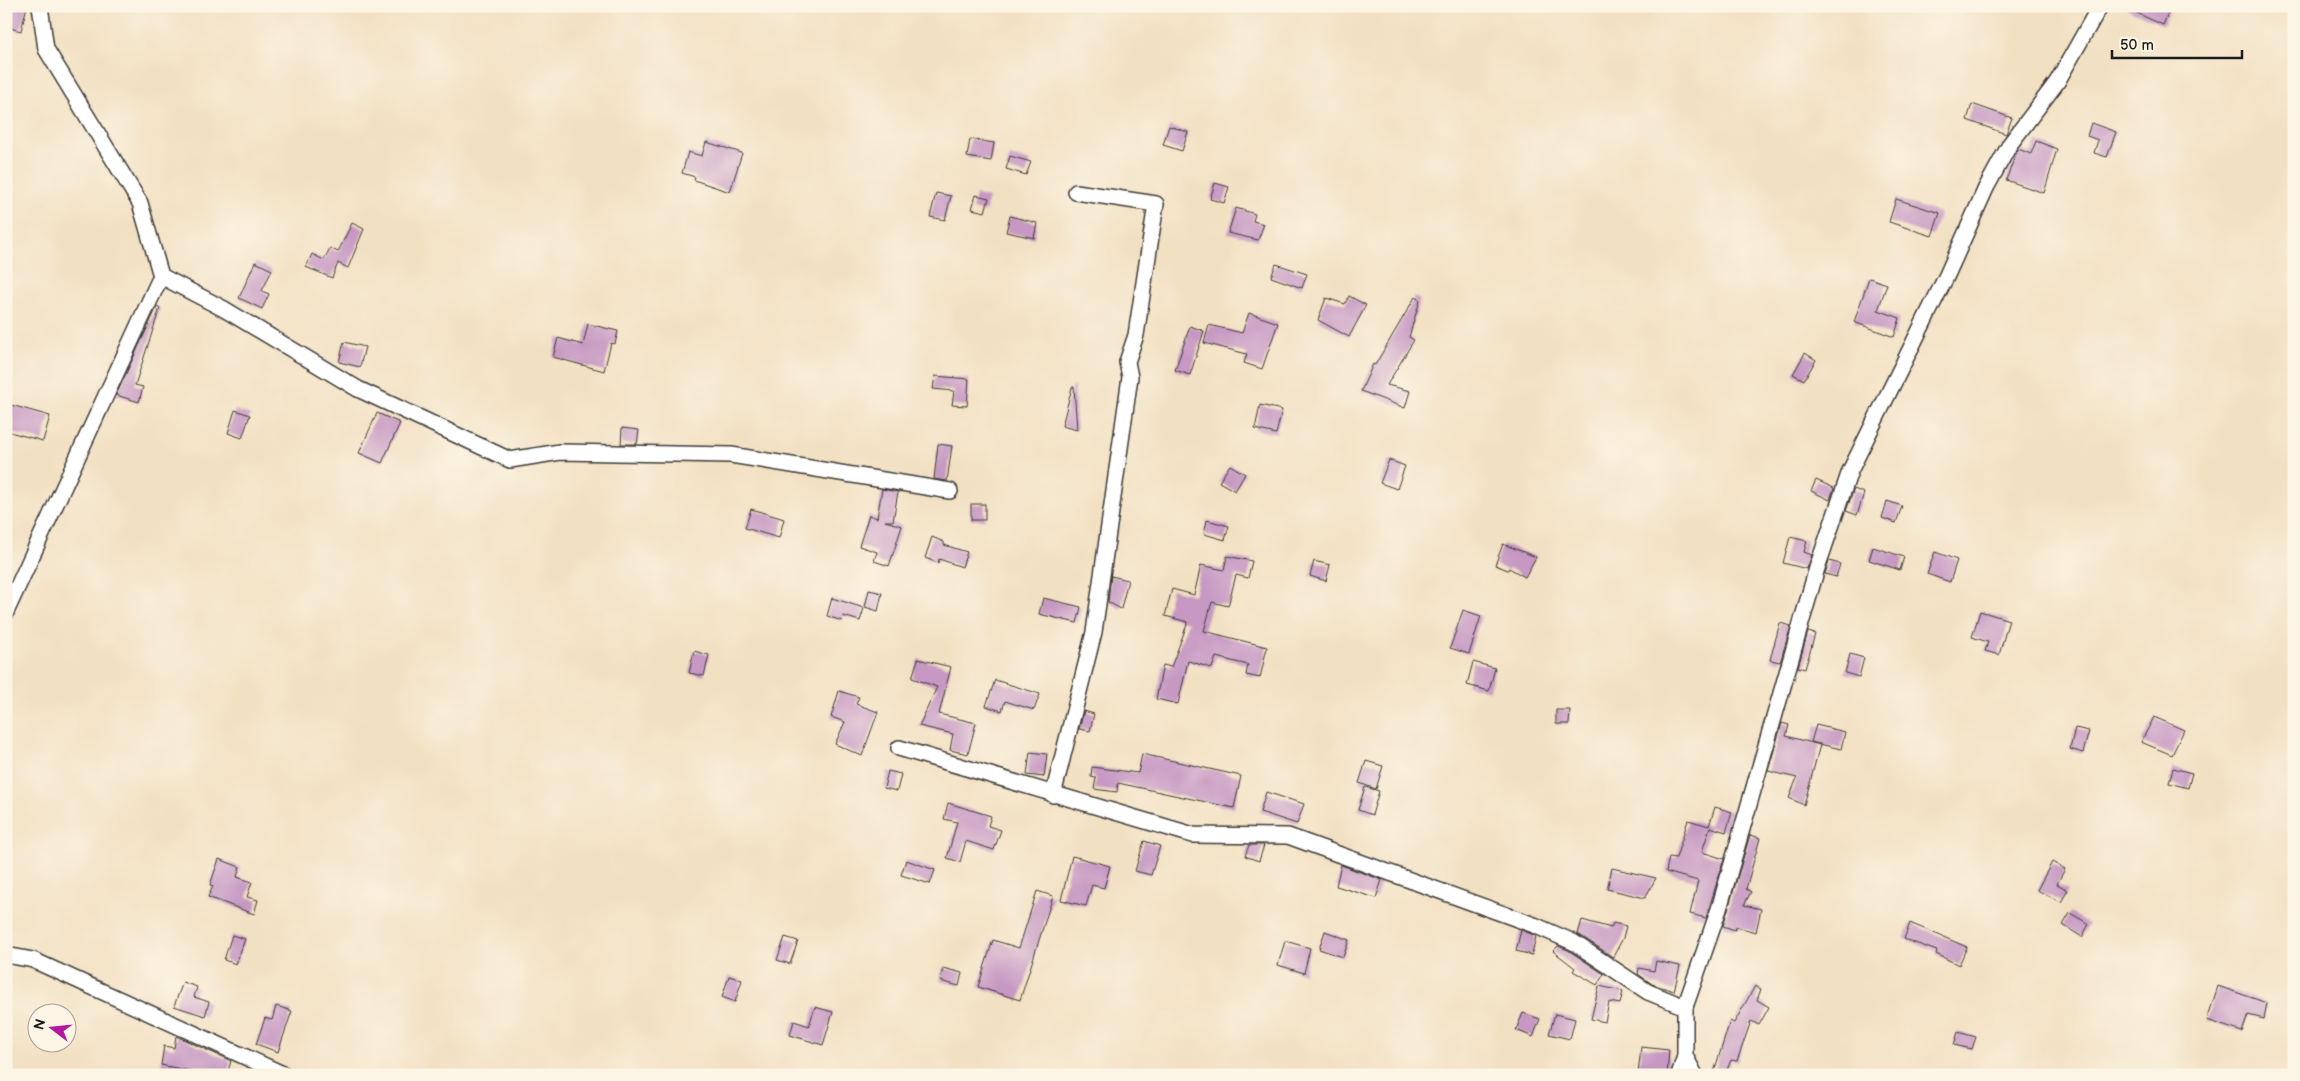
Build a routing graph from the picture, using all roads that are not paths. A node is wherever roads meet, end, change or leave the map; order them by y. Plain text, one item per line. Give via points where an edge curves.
1 (40, 6) edge
2 (2100, 6) edge
3 (1076, 192) dead end
4 (161, 276) junction
5 (950, 490) dead end
6 (6, 612) edge
7 (899, 748) dead end
8 (1053, 795) junction
9 (6, 955) edge
10 (1685, 1007) junction
11 (1685, 1056) junction
12 (286, 1075) edge
13 (1679, 1075) edge
14 (1696, 1075) edge

1 - 4 street via 46,49 140,204
2 - 10 street via 2057,82 2010,144 1986,188 1947,275 1850,471 1817,568 1719,909
3 - 8 street via 1156,204 1136,335 1127,362 1130,377 1094,632
4 - 5 street via 224,309 358,389 510,460 560,452 731,455
4 - 6 street
7 - 8 street
8 - 10 street via 1193,835 1288,836 1573,942 1648,992
9 - 12 street via 33,960
10 - 11 street
11 - 13 street
11 - 14 street

